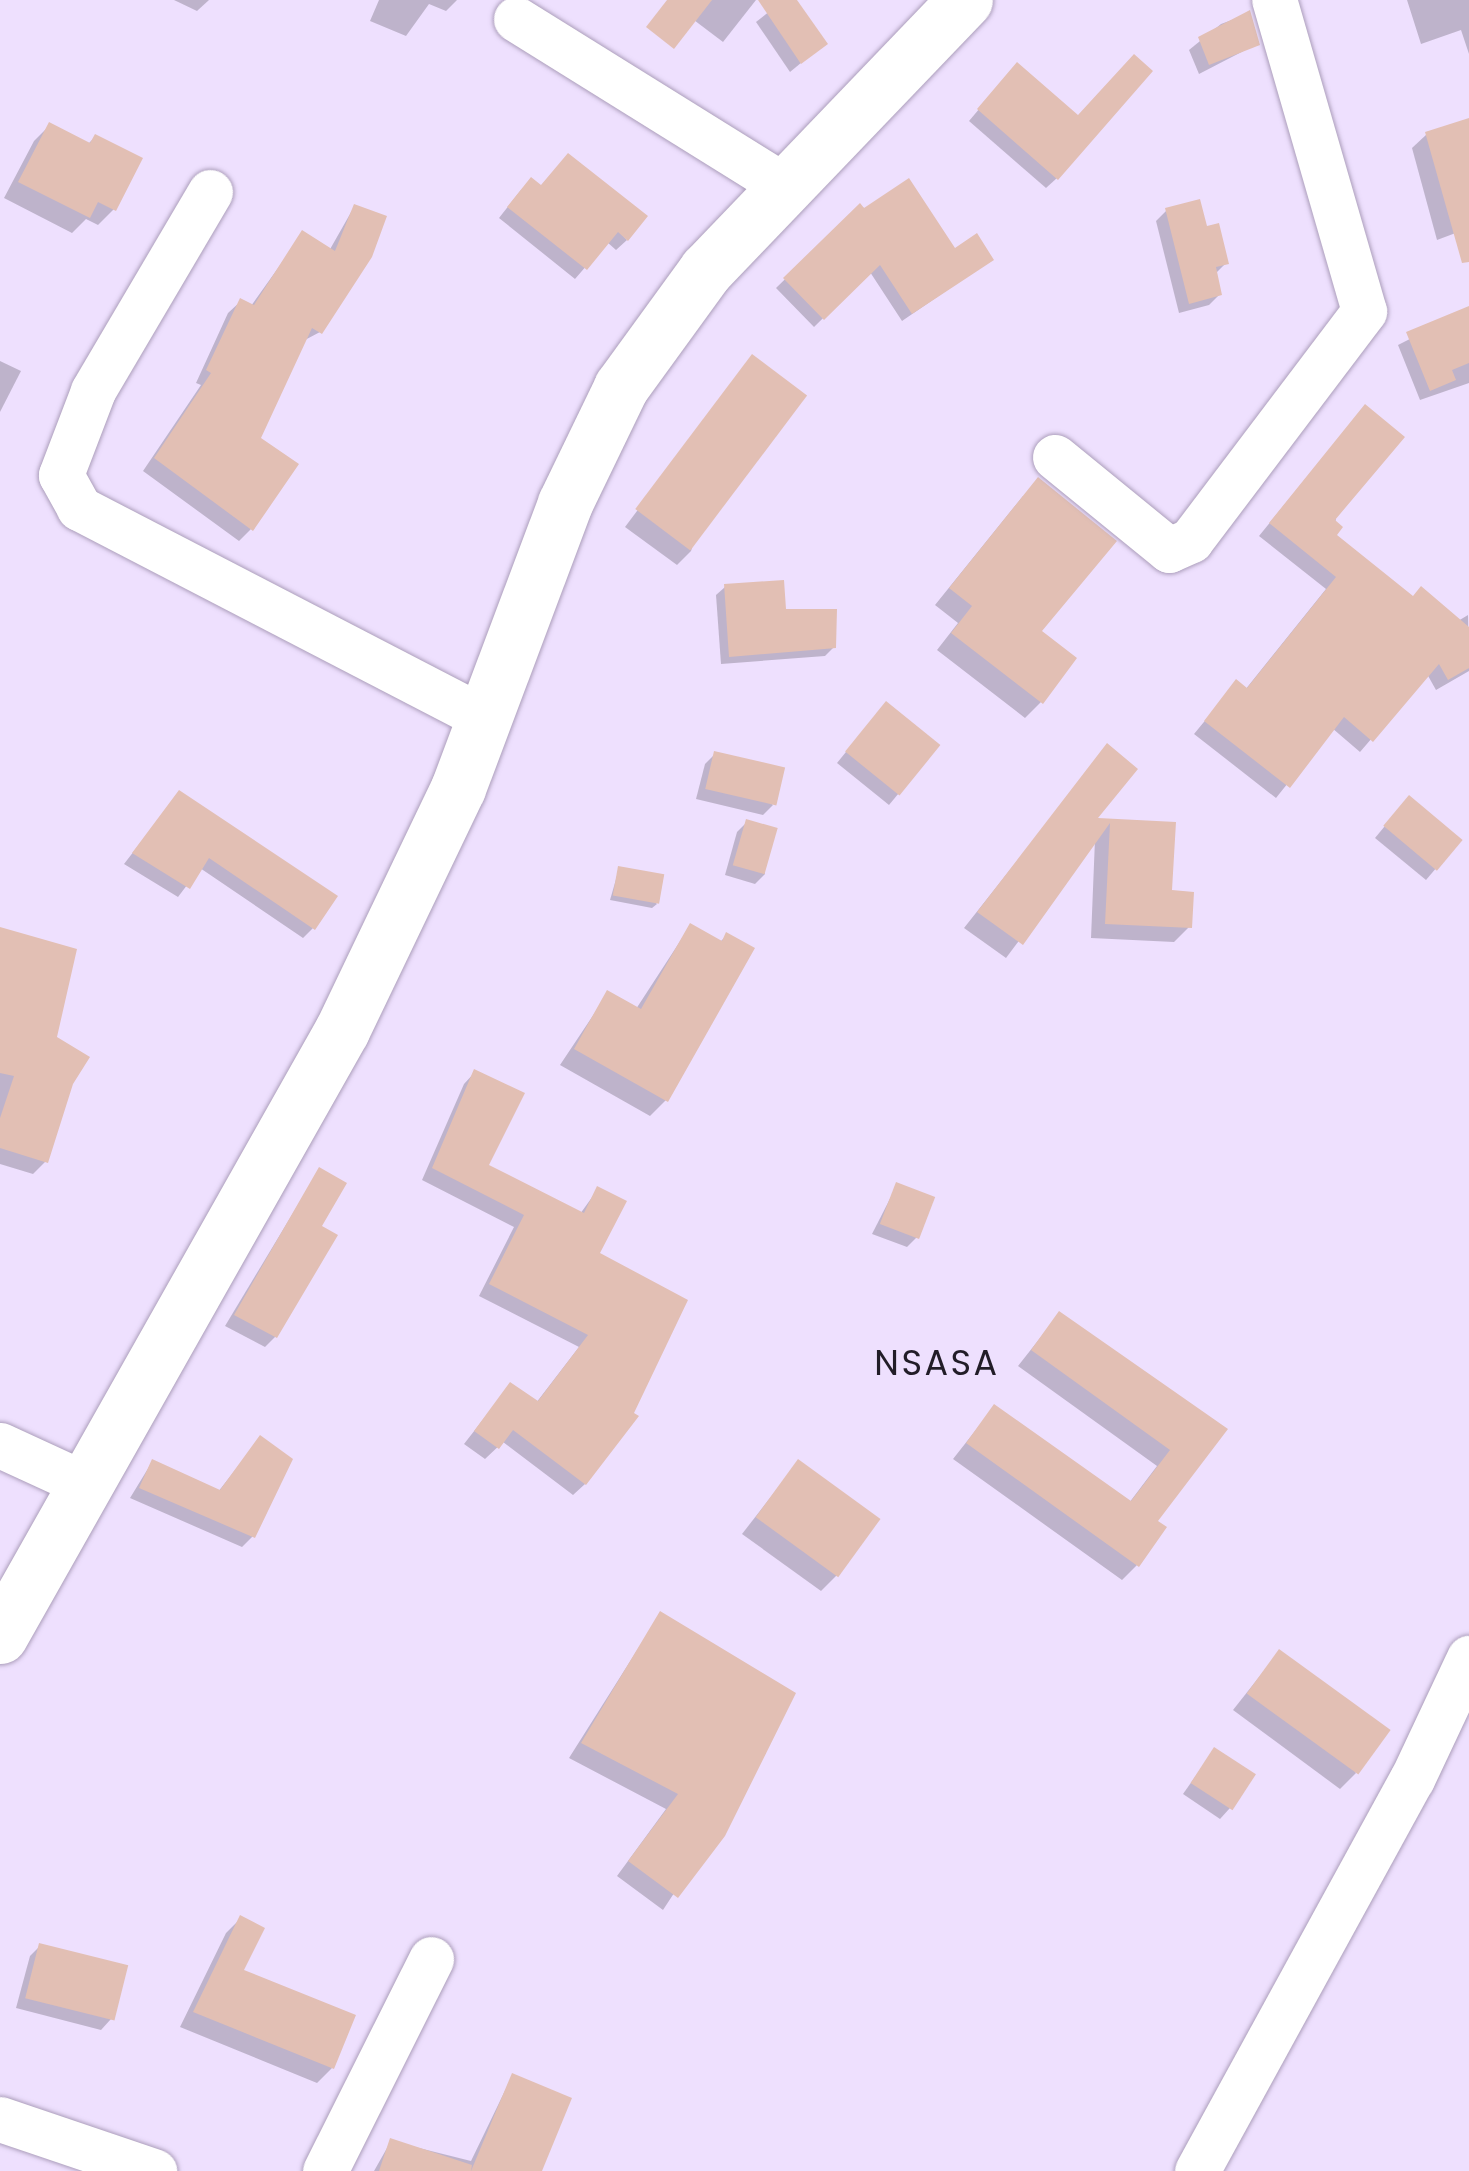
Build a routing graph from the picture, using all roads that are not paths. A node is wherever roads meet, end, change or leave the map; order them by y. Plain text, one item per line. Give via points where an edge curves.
1 (965, 0) edge
2 (1274, 0) edge
3 (516, 19) dead end
4 (786, 187) junction
5 (210, 192) dead end
6 (1055, 457) dead end
7 (486, 719) junction
8 (0, 1444) edge
9 (89, 1486) junction
10 (0, 1636) edge
11 (1469, 1658) edge
12 (431, 1959) dead end
13 (0, 2119) edge
14 (154, 2171) edge
15 (326, 2171) edge
16 (1197, 2171) edge

1 - 4 street
2 - 6 street via 1364,311 1191,540 1168,550
3 - 4 street
4 - 7 street via 706,270 621,388 565,504
5 - 7 street via 93,391 61,475 79,508
7 - 9 street via 342,1030
8 - 9 street
9 - 10 street
11 - 16 street via 1412,1779
12 - 15 street
13 - 14 street

